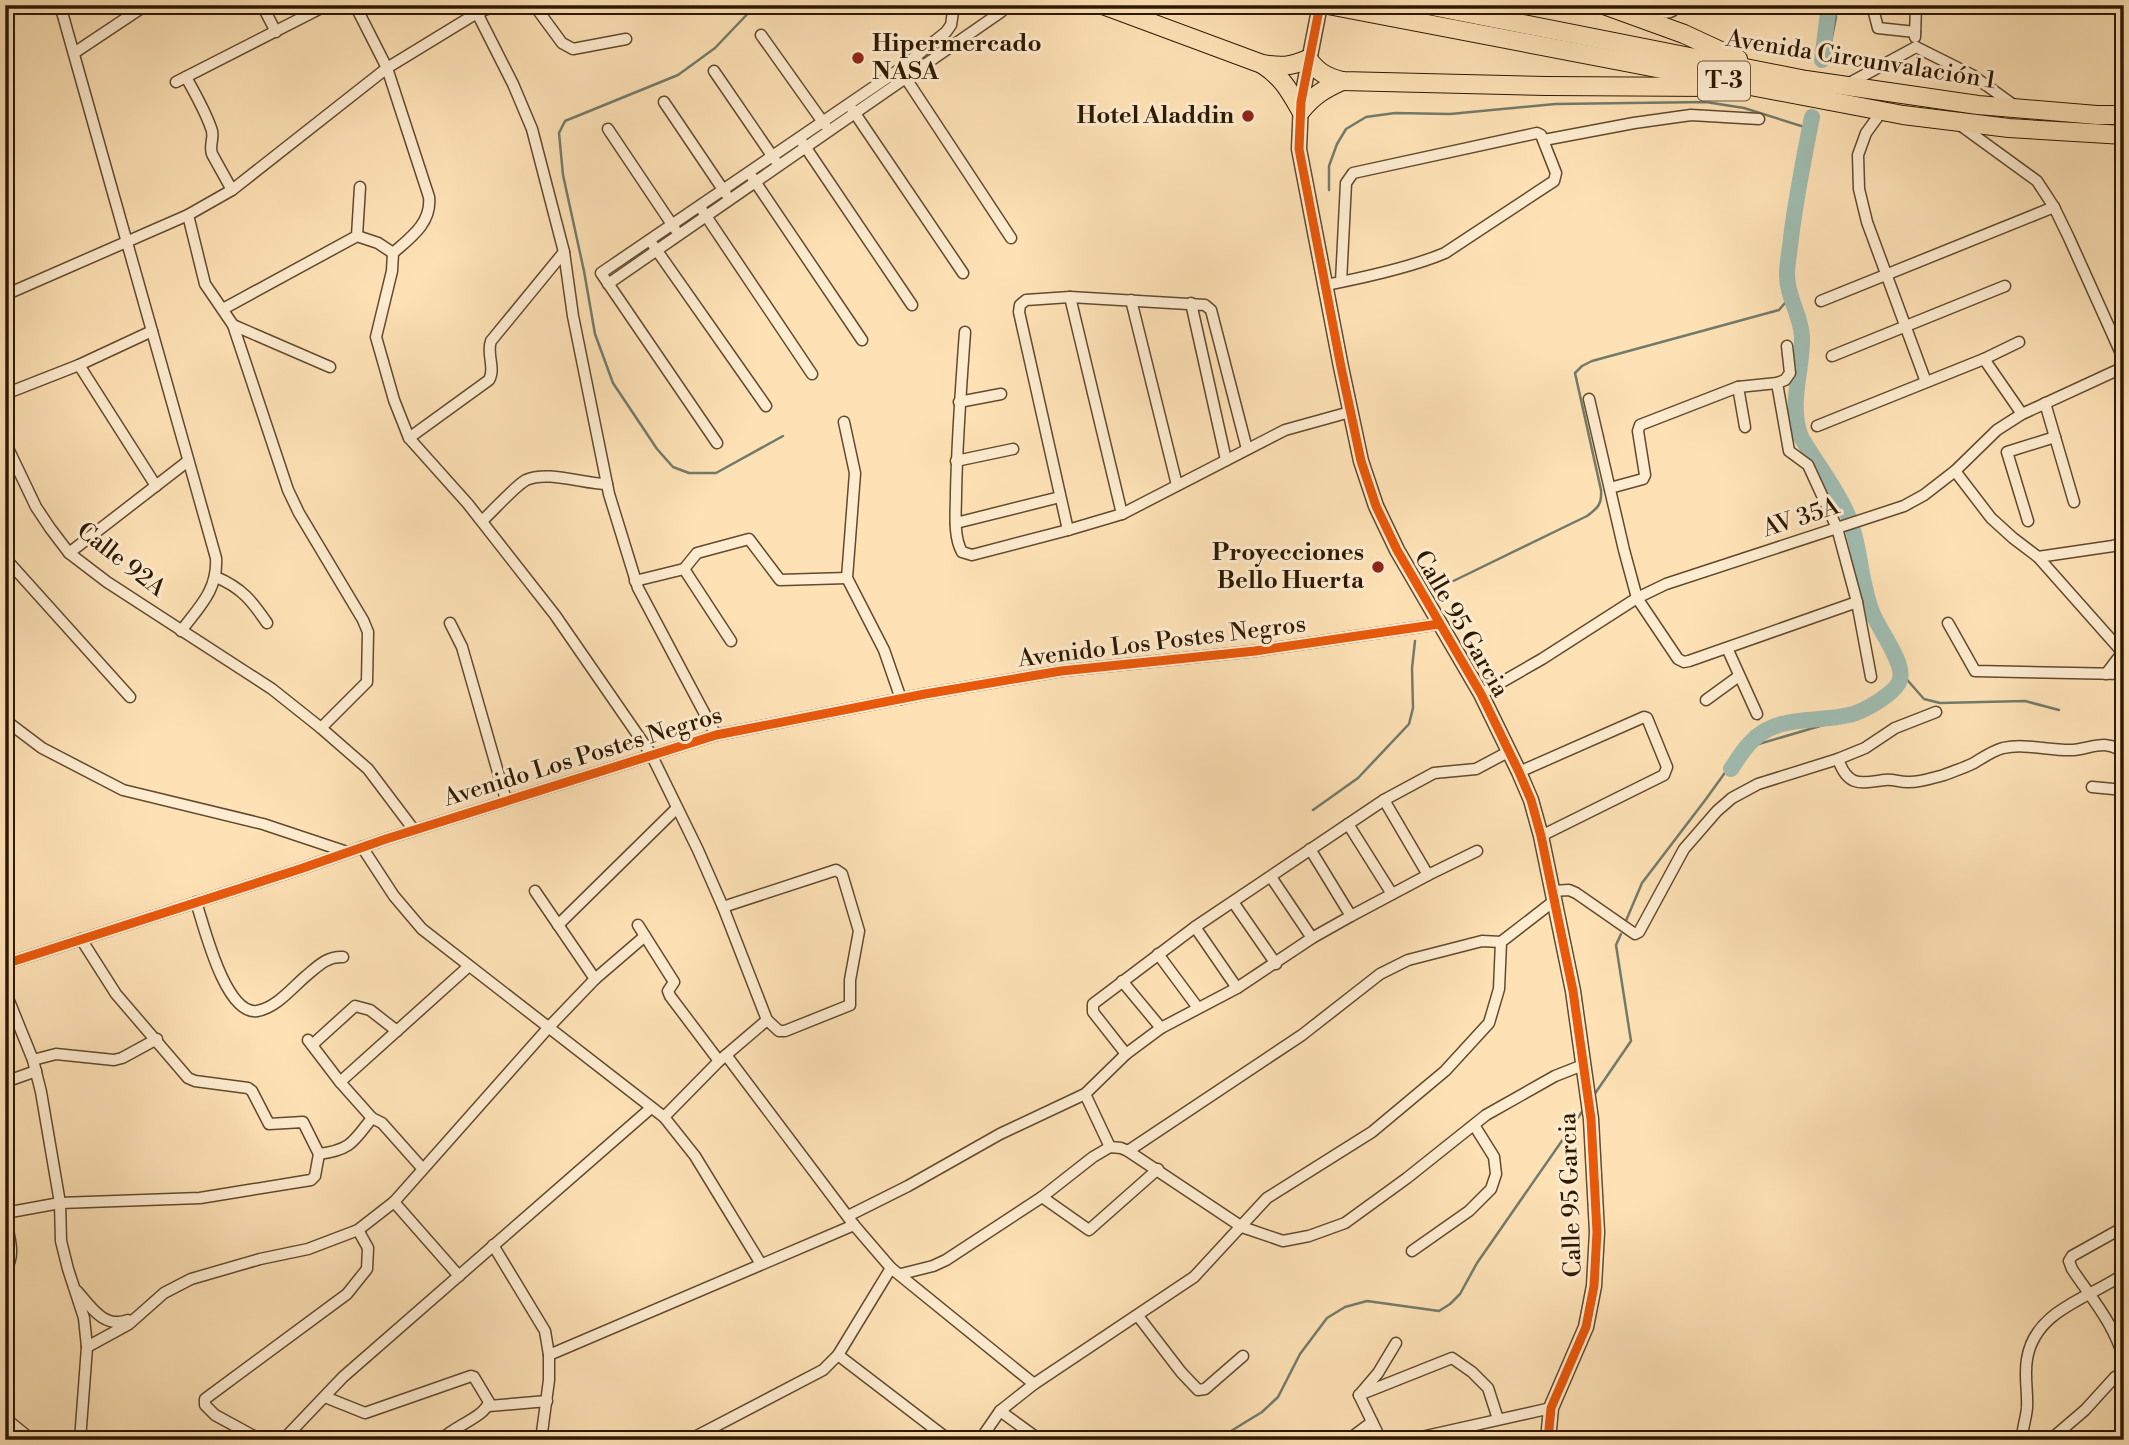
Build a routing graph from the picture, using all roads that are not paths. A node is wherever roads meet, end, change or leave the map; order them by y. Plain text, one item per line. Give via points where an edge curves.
1 (60, 5) edge
2 (146, 5) edge
3 (262, 5) edge
4 (327, 5) edge
5 (355, 5) edge
6 (497, 5) edge
7 (534, 5) edge
8 (954, 5) edge
9 (1007, 5) edge
10 (1103, 5) edge
11 (1320, 5) edge
12 (1328, 5) edge
13 (1427, 5) edge
14 (1604, 5) edge
15 (1647, 5) edge
16 (1679, 5) edge
17 (1871, 5) edge
18 (1917, 5) edge
19 (475, 9) edge
20 (276, 32) junction
21 (1915, 32) junction
22 (761, 36) dead end
23 (626, 39) dead end
24 (1916, 47) junction
25 (74, 54) junction
26 (1308, 59) junction
27 (1262, 64) junction
28 (387, 68) junction
29 (714, 71) dead end
30 (903, 73) junction
31 (1762, 79) junction
32 (1342, 81) junction
33 (1843, 86) junction
34 (664, 102) dead end
35 (851, 108) junction
36 (2021, 109) junction
37 (1301, 111) junction
38 (1882, 111) junction
39 (2124, 115) edge
40 (1759, 119) dead end
41 (1953, 120) junction
42 (825, 126) junction
43 (608, 129) dead end
44 (2124, 135) edge
45 (1544, 140) junction
46 (802, 142) junction
47 (776, 160) junction
48 (752, 177) junction
49 (360, 187) dead end
50 (232, 190) junction
51 (727, 194) junction
52 (2054, 207) junction
53 (703, 211) junction
54 (188, 215) junction
55 (675, 230) junction
56 (357, 236) junction
57 (1011, 238) dead end
58 (127, 241) junction
59 (653, 245) junction
60 (564, 252) junction
61 (393, 253) junction
62 (624, 258) junction
63 (631, 268) junction
64 (963, 273) dead end
65 (1887, 275) junction
66 (1333, 283) junction
67 (608, 284) junction
68 (2005, 286) dead end
69 (5, 295) edge
70 (1070, 297) junction
71 (1131, 300) junction
72 (1821, 301) dead end
73 (1191, 303) junction
74 (912, 305) dead end
75 (223, 309) junction
76 (233, 324) junction
77 (1906, 327) junction
78 (152, 331) junction
79 (965, 332) dead end
80 (862, 340) dead end
81 (2018, 342) dead end
82 (1787, 346) dead end
83 (1832, 356) dead end
84 (1984, 359) junction
85 (2124, 360) edge
86 (79, 365) junction
87 (2124, 367) edge
88 (330, 368) dead end
89 (811, 374) dead end
90 (1926, 382) junction
91 (1777, 383) junction
92 (1738, 387) junction
93 (5, 394) edge
94 (1001, 394) dead end
95 (1589, 398) dead end
96 (959, 402) junction
97 (2045, 403) junction
98 (766, 406) dead end
99 (1350, 412) junction
100 (2022, 414) junction
101 (844, 422) dead end
102 (1817, 426) dead end
103 (1745, 427) dead end
104 (2055, 437) junction
105 (410, 438) junction
106 (5, 442) edge
107 (717, 443) dead end
108 (1013, 449) dead end
109 (1247, 449) junction
110 (1226, 460) junction
111 (188, 461) junction
112 (956, 461) junction
113 (1955, 471) junction
114 (607, 484) junction
115 (1177, 485) junction
116 (156, 486) junction
117 (1610, 488) junction
118 (1060, 498) junction
119 (2074, 502) dead end
120 (1122, 513) junction
121 (482, 521) junction
122 (2028, 521) dead end
123 (956, 523) junction
124 (1841, 527) junction
125 (1068, 530) junction
126 (2124, 542) edge
127 (69, 553) junction
128 (2038, 557) junction
129 (5, 558) edge
130 (684, 569) junction
131 (216, 577) junction
132 (847, 578) junction
133 (635, 581) junction
134 (1637, 598) junction
135 (1857, 602) junction
136 (267, 623) dead end
137 (450, 623) dead end
138 (1948, 623) dead end
139 (1439, 624) junction
140 (181, 631) junction
141 (731, 641) dead end
142 (1727, 648) junction
143 (2123, 653) edge
144 (2106, 674) junction
145 (2124, 674) edge
146 (1740, 676) junction
147 (1871, 677) dead end
148 (1481, 694) junction
149 (130, 697) dead end
150 (901, 699) junction
151 (1706, 700) dead end
152 (1937, 712) dead end
153 (1757, 714) dead end
154 (5, 720) edge
155 (321, 728) junction
156 (716, 735) junction
157 (1508, 752) junction
158 (651, 754) junction
159 (2124, 754) edge
160 (1838, 760) junction
161 (1519, 772) junction
162 (2092, 787) dead end
163 (2124, 790) edge
164 (506, 800) junction
165 (1384, 800) junction
166 (677, 808) junction
167 (1348, 824) junction
168 (414, 830) junction
169 (1541, 836) junction
170 (362, 847) junction
171 (1310, 849) junction
172 (1478, 851) dead end
173 (347, 852) junction
174 (1428, 875) junction
175 (1271, 877) junction
176 (536, 891) dead end
177 (1392, 894) junction
178 (1553, 896) junction
179 (196, 902) junction
180 (1233, 902) junction
181 (723, 907) junction
182 (1352, 916) junction
183 (558, 925) junction
184 (638, 925) dead end
185 (1195, 928) junction
186 (645, 936) junction
187 (1312, 938) junction
188 (81, 939) junction
189 (1501, 942) junction
190 (1158, 954) junction
191 (343, 957) dead end
192 (5, 964) edge
193 (1276, 964) junction
194 (470, 966) junction
195 (595, 979) junction
196 (1122, 981) junction
197 (1237, 988) junction
198 (5, 991) edge
199 (1198, 1008) junction
200 (766, 1020) junction
201 (549, 1027) junction
202 (1161, 1028) junction
203 (397, 1031) junction
204 (157, 1040) junction
205 (1126, 1054) junction
206 (722, 1058) junction
207 (34, 1065) junction
208 (1583, 1065) junction
209 (5, 1082) edge
210 (340, 1082) junction
211 (1085, 1094) junction
212 (651, 1108) junction
213 (664, 1117) junction
214 (372, 1118) junction
215 (1474, 1125) junction
216 (1110, 1147) junction
217 (1128, 1151) junction
218 (319, 1154) junction
219 (422, 1168) junction
220 (1158, 1169) junction
221 (1042, 1197) junction
222 (394, 1202) junction
223 (60, 1203) junction
224 (5, 1215) edge
225 (851, 1220) junction
226 (1242, 1227) junction
227 (2124, 1227) edge
228 (358, 1230) junction
229 (494, 1245) junction
230 (1412, 1251) dead end
231 (761, 1264) junction
232 (5, 1269) edge
233 (896, 1271) junction
234 (2124, 1274) edge
235 (459, 1276) junction
236 (74, 1287) junction
237 (2090, 1293) junction
238 (1138, 1316) junction
239 (137, 1317) junction
240 (1396, 1343) dead end
241 (87, 1348) junction
242 (549, 1355) junction
243 (838, 1355) junction
244 (1243, 1356) dead end
245 (2124, 1360) edge
246 (2124, 1373) edge
247 (1034, 1384) junction
248 (1359, 1395) junction
249 (325, 1397) junction
250 (547, 1401) junction
251 (489, 1406) junction
252 (1551, 1408) junction
253 (1000, 1411) junction
254 (5, 1418) edge
255 (1498, 1419) junction
256 (1372, 1422) junction
257 (33, 1440) edge
258 (80, 1440) edge
259 (261, 1440) edge
260 (283, 1440) edge
261 (441, 1440) edge
262 (541, 1440) edge
263 (689, 1440) edge
264 (949, 1440) edge
265 (980, 1440) edge
266 (1040, 1440) edge
267 (1348, 1440) edge
268 (1381, 1440) edge
269 (1408, 1440) edge
270 (1548, 1440) edge
271 (2022, 1440) edge
272 (2050, 1440) edge

1 - 25 street
2 - 25 street
3 - 20 street
4 - 20 street
5 - 28 street
6 - 19 street
7 - 23 street via 562,43 573,49
8 - 30 street via 946,32
9 - 30 street
10 - 27 main road
11 - 26 street, Calle 95 Garcia
12 - 31 main road, Avenida Circunvalación 1 / T-3
13 - 31 main road, Avenida Circunvalación 1 / T-3
14 - 31 main road via 1684,34
15 - 16 street via 1667,13
17 - 21 street via 1878,28
18 - 21 street
19 - 28 street
19 - 60 street via 532,130
20 - 50 street via 181,79 205,113 213,134 212,154
21 - 24 street
22 - 42 street
24 - 33 street
24 - 36 street via 1972,75
25 - 58 street
26 - 27 main road via 1292,66
26 - 32 main road via 1328,78
26 - 37 street, Calle 95 Garcia
27 - 37 main road via 1289,89
28 - 50 street
28 - 61 street via 430,204 419,229
29 - 47 street
30 - 35 street
30 - 57 street
31 - 32 main road via 1547,86
31 - 33 main road, Avenida Circunvalación 1 / T-3
31 - 38 main road, Avenida Circunvalación 1 / T-3
32 - 37 main road via 1321,90
33 - 36 main road, Avenida Circunvalación 1 / T-3
34 - 51 street
35 - 42 street
35 - 64 street
36 - 39 main road, Avenida Circunvalación 1 / T-3
37 - 66 street, Calle 95 Garcia via 1299,149
38 - 41 main road, Avenida Circunvalación 1 / T-3
38 - 65 street via 1866,133 1858,155 1859,189
40 - 45 street via 1690,115
41 - 44 main road, Avenida Circunvalación 1 / T-3
41 - 52 street via 2037,181
42 - 46 street
43 - 55 street
45 - 66 street via 1556,173 1554,181 1445,253
45 - 66 street via 1537,133 1353,173 1346,183
46 - 47 street
46 - 74 street
47 - 48 street
48 - 51 street
48 - 80 street
49 - 56 street
50 - 54 street
51 - 53 street
52 - 65 street
52 - 85 street
53 - 55 street
53 - 89 street
54 - 58 street
54 - 75 street via 205,284
55 - 59 street
56 - 61 street
56 - 75 street
58 - 69 street
58 - 78 street
59 - 62 street
59 - 63 street
59 - 98 street
60 - 105 street via 491,341 489,380
60 - 114 street
61 - 105 street via 376,337
62 - 63 street
62 - 67 street via 601,273
63 - 67 street
65 - 72 street
65 - 77 street
66 - 99 street, Calle 95 Garcia
67 - 107 street
68 - 77 street
70 - 71 street
70 - 118 street via 1026,300 1018,312
70 - 120 street
71 - 73 street
71 - 115 street
73 - 109 street via 1211,310
73 - 110 street
75 - 76 street
76 - 88 street
76 - 155 street via 288,490 369,632 367,682
77 - 83 street
77 - 90 street
78 - 86 street
78 - 111 street
79 - 96 street
81 - 84 street
82 - 91 street via 1790,373
84 - 90 street
84 - 100 street
86 - 93 street
86 - 116 street
87 - 97 street, AV 35A
90 - 102 street
91 - 92 street
91 - 124 street via 1789,451 1808,465
92 - 103 street
92 - 117 street via 1640,425 1645,475
94 - 96 street
95 - 117 street
96 - 112 street
97 - 100 street, AV 35A
97 - 104 street
99 - 109 street via 1298,425
99 - 139 street, Calle 95 Garcia via 1376,506
100 - 113 street, AV 35A via 1997,430
101 - 132 street via 855,473
104 - 119 street
104 - 122 street via 2007,452
105 - 121 street
106 - 127 street, Calle 92A via 36,507
108 - 112 street
109 - 110 street
110 - 115 street
111 - 116 street
111 - 131 street via 216,558
112 - 123 street
113 - 124 street, AV 35A via 1904,506
113 - 128 street via 1991,518
114 - 121 street via 553,477 525,481
114 - 133 street
115 - 120 street
116 - 127 street
117 - 134 street
118 - 123 street
118 - 125 street
120 - 125 street
121 - 158 street via 555,615
123 - 125 street via 958,545 972,555
124 - 134 street, AV 35A via 1666,584
124 - 135 street
126 - 128 street
127 - 140 street, Calle 92A
128 - 143 street
129 - 149 street
130 - 132 street via 697,553 749,539 780,580
130 - 133 street
130 - 141 street
131 - 136 street via 250,599
131 - 140 street
132 - 150 street via 884,650
133 - 156 street
134 - 142 street via 1678,659 1689,661
134 - 148 street, AV 35A
135 - 142 street
135 - 147 street
137 - 164 street via 462,647
138 - 144 street via 1975,671
139 - 148 street, Calle 95 Garcia
139 - 150 street, Avenido Los Postes Negros via 1255,651 1061,671
140 - 155 street, Calle 92A via 272,689
142 - 146 street
143 - 144 street
144 - 145 street
146 - 151 street
146 - 153 street
148 - 157 street, Calle 95 Garcia
150 - 156 street, Avenido Los Postes Negros
152 - 160 street via 1895,728
154 - 173 street via 42,748 123,790 263,824
155 - 168 street, Calle 92A via 368,769
156 - 158 street, Avenido Los Postes Negros
157 - 161 street, Calle 95 Garcia
157 - 165 street via 1476,769 1434,773
158 - 164 street, Avenido Los Postes Negros
158 - 166 street
159 - 160 street via 2108,744 2066,750 2011,747 1914,782 1857,782 1847,776
160 - 178 street via 1758,784 1723,805 1684,849 1639,932 1634,934 1569,890
161 - 169 street, Calle 95 Garcia
161 - 169 street via 1644,716 1667,767 1664,775
162 - 163 street
164 - 168 street, Avenido Los Postes Negros
165 - 167 street
165 - 174 street
166 - 181 street
166 - 183 street
167 - 171 street
167 - 177 street
168 - 170 street, Avenido Los Postes Negros
169 - 178 street, Calle 95 Garcia
170 - 173 street, Avenido Los Postes Negros
170 - 194 street via 422,929
171 - 175 street
171 - 182 street
172 - 174 street
173 - 179 street, Avenido Los Postes Negros
174 - 177 street
175 - 180 street
175 - 187 street
176 - 183 street
177 - 182 street
178 - 189 street
178 - 208 street, Calle 95 Garcia
179 - 188 street, Avenido Los Postes Negros
179 - 191 street via 224,984 244,1009 265,1007 322,962
180 - 185 street
180 - 193 street
181 - 200 street
181 - 200 street via 836,870 842,874 859,931 850,1005 785,1031
182 - 187 street
183 - 195 street
184 - 186 street
185 - 190 street
185 - 197 street
186 - 195 street
186 - 206 street via 674,982 670,996
187 - 193 street
188 - 192 street, Avenido Los Postes Negros
188 - 204 street via 116,994
189 - 217 street via 1482,941 1408,960 1380,974 1302,1035
189 - 226 street via 1499,989 1489,1023 1445,1071 1371,1132 1267,1198
190 - 196 street
190 - 199 street
193 - 197 street
194 - 201 street
194 - 203 street
195 - 201 street
196 - 202 street
196 - 205 street via 1091,1008
197 - 199 street
198 - 207 street
199 - 202 street
200 - 206 street
201 - 212 street
201 - 219 street
202 - 205 street
203 - 210 street
203 - 210 street via 370,1010 355,1006 310,1042
204 - 207 street via 114,1060 56,1054
204 - 218 street via 188,1078 250,1090 269,1124 303,1122
205 - 211 street
206 - 213 street
206 - 225 street
207 - 209 street
207 - 223 street
208 - 215 street via 1555,1076
208 - 252 street, Calle 95 Garcia via 1597,1232 1594,1286 1586,1327
210 - 214 street
211 - 216 street
211 - 225 street via 1000,1134
212 - 213 street
212 - 229 street
213 - 231 street via 695,1156
214 - 218 street via 340,1152
214 - 219 street via 382,1123
215 - 226 street via 1345,1223 1283,1241
215 - 230 street via 1494,1157 1496,1174 1491,1189 1469,1211
216 - 217 street
216 - 221 street
217 - 220 street
218 - 223 street via 311,1180 200,1198
219 - 222 street
220 - 221 street via 1089,1230
220 - 226 street
221 - 233 street via 946,1260
222 - 228 street
222 - 235 street
223 - 224 street
223 - 236 street via 61,1241
224 - 232 street via 12,1255
225 - 231 street
225 - 233 street
226 - 238 street via 1194,1277
227 - 237 street via 2069,1259
228 - 239 street via 308,1249 191,1279 164,1293
228 - 259 street via 368,1248 367,1269 347,1294 205,1399 215,1415
229 - 235 street
229 - 242 street via 545,1331
231 - 242 street
233 - 243 street
233 - 247 street
234 - 237 street
235 - 249 street
236 - 239 street via 103,1319 120,1323
236 - 241 street
237 - 245 street
237 - 271 street via 2050,1317 2029,1349
238 - 244 street via 1198,1390
238 - 247 street
239 - 241 street
240 - 248 street
241 - 258 street
242 - 250 street
243 - 263 street via 812,1377
243 - 264 street
246 - 272 street
247 - 253 street
248 - 255 street via 1452,1358 1488,1388
248 - 256 street
249 - 251 street via 365,1413 471,1376 477,1379
249 - 260 street
250 - 251 street
250 - 262 street
251 - 261 street
252 - 255 street
252 - 270 street, Calle 95 Garcia
253 - 265 street
253 - 266 street
254 - 257 street
255 - 269 street
256 - 267 street
256 - 268 street

